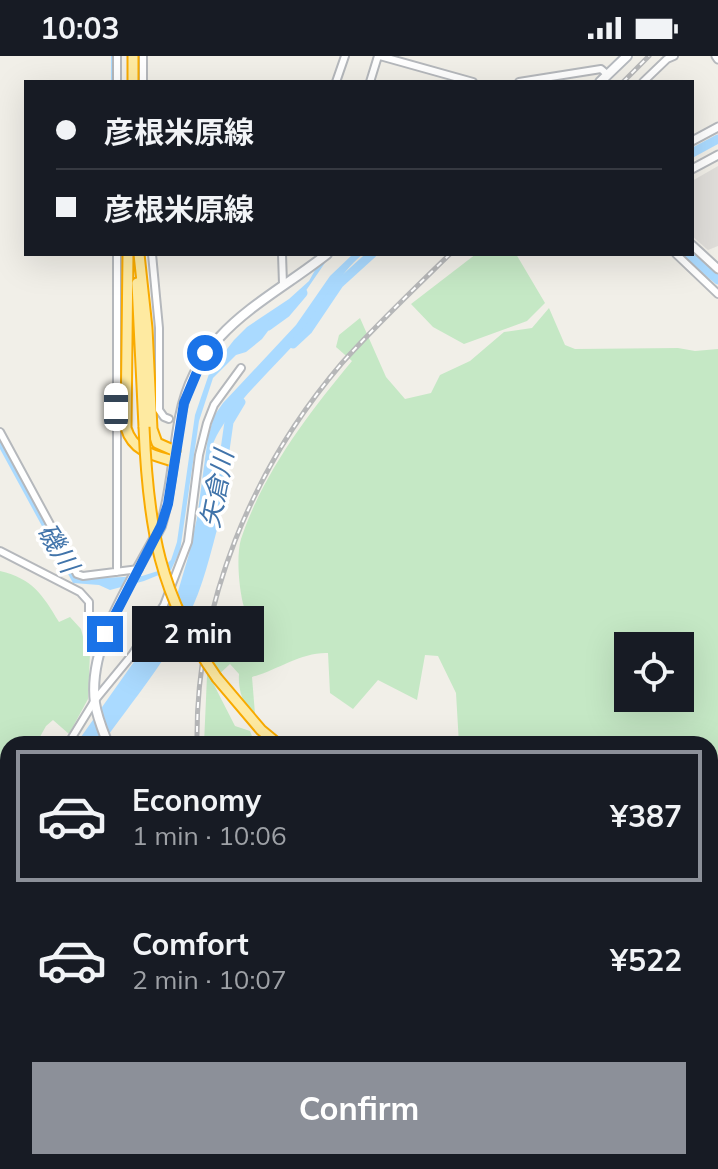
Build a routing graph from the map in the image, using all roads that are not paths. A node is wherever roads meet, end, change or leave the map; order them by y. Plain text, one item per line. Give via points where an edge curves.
1 (117, 56) edge
2 (133, 56) edge
3 (143, 56) edge
4 (345, 56) edge
5 (379, 56) edge
6 (627, 56) edge
7 (674, 56) edge
8 (608, 75) junction
9 (117, 80) edge
10 (133, 80) edge
11 (143, 80) edge
12 (337, 80) edge
13 (371, 80) edge
14 (466, 80) edge
15 (532, 80) edge
16 (602, 80) edge
17 (645, 80) edge
18 (718, 127) edge
19 (694, 140) edge
20 (718, 155) edge
21 (694, 168) edge
22 (694, 247) edge
23 (117, 256) edge
24 (128, 256) edge
25 (137, 256) edge
26 (137, 256) edge
27 (152, 256) edge
28 (282, 256) edge
29 (323, 256) edge
30 (678, 256) edge
31 (718, 269) edge
32 (283, 284) junction
33 (718, 294) edge
34 (241, 368) dead end
35 (169, 419) dead end
36 (0, 432) edge
37 (174, 456) junction
38 (0, 551) edge
39 (138, 571) junction
40 (117, 572) junction
41 (105, 634) junction
42 (95, 702) junction
43 (73, 736) edge
44 (106, 736) edge
45 (268, 736) edge

1 - 9 street
2 - 10 highway
3 - 11 street
4 - 12 street
5 - 13 street
5 - 14 street
6 - 8 main road
7 - 17 street
8 - 15 street via 601,69
8 - 16 main road
18 - 19 street
20 - 21 street
22 - 31 street
23 - 40 street
24 - 37 highway via 126,428 138,448 150,455
25 - 37 highway via 152,429 157,443
26 - 45 highway, bridge via 147,490 158,557 200,655
27 - 35 street via 159,410
28 - 32 street
29 - 32 main road
30 - 33 street
32 - 37 main road via 240,315 205,353 184,403
34 - 42 street via 207,423 188,542 164,605
36 - 40 street via 77,574
37 - 39 main road via 164,515
38 - 41 street via 80,592 89,602 89,617
39 - 40 street
39 - 41 main road
41 - 42 main road via 96,664
42 - 43 street
42 - 44 main road

